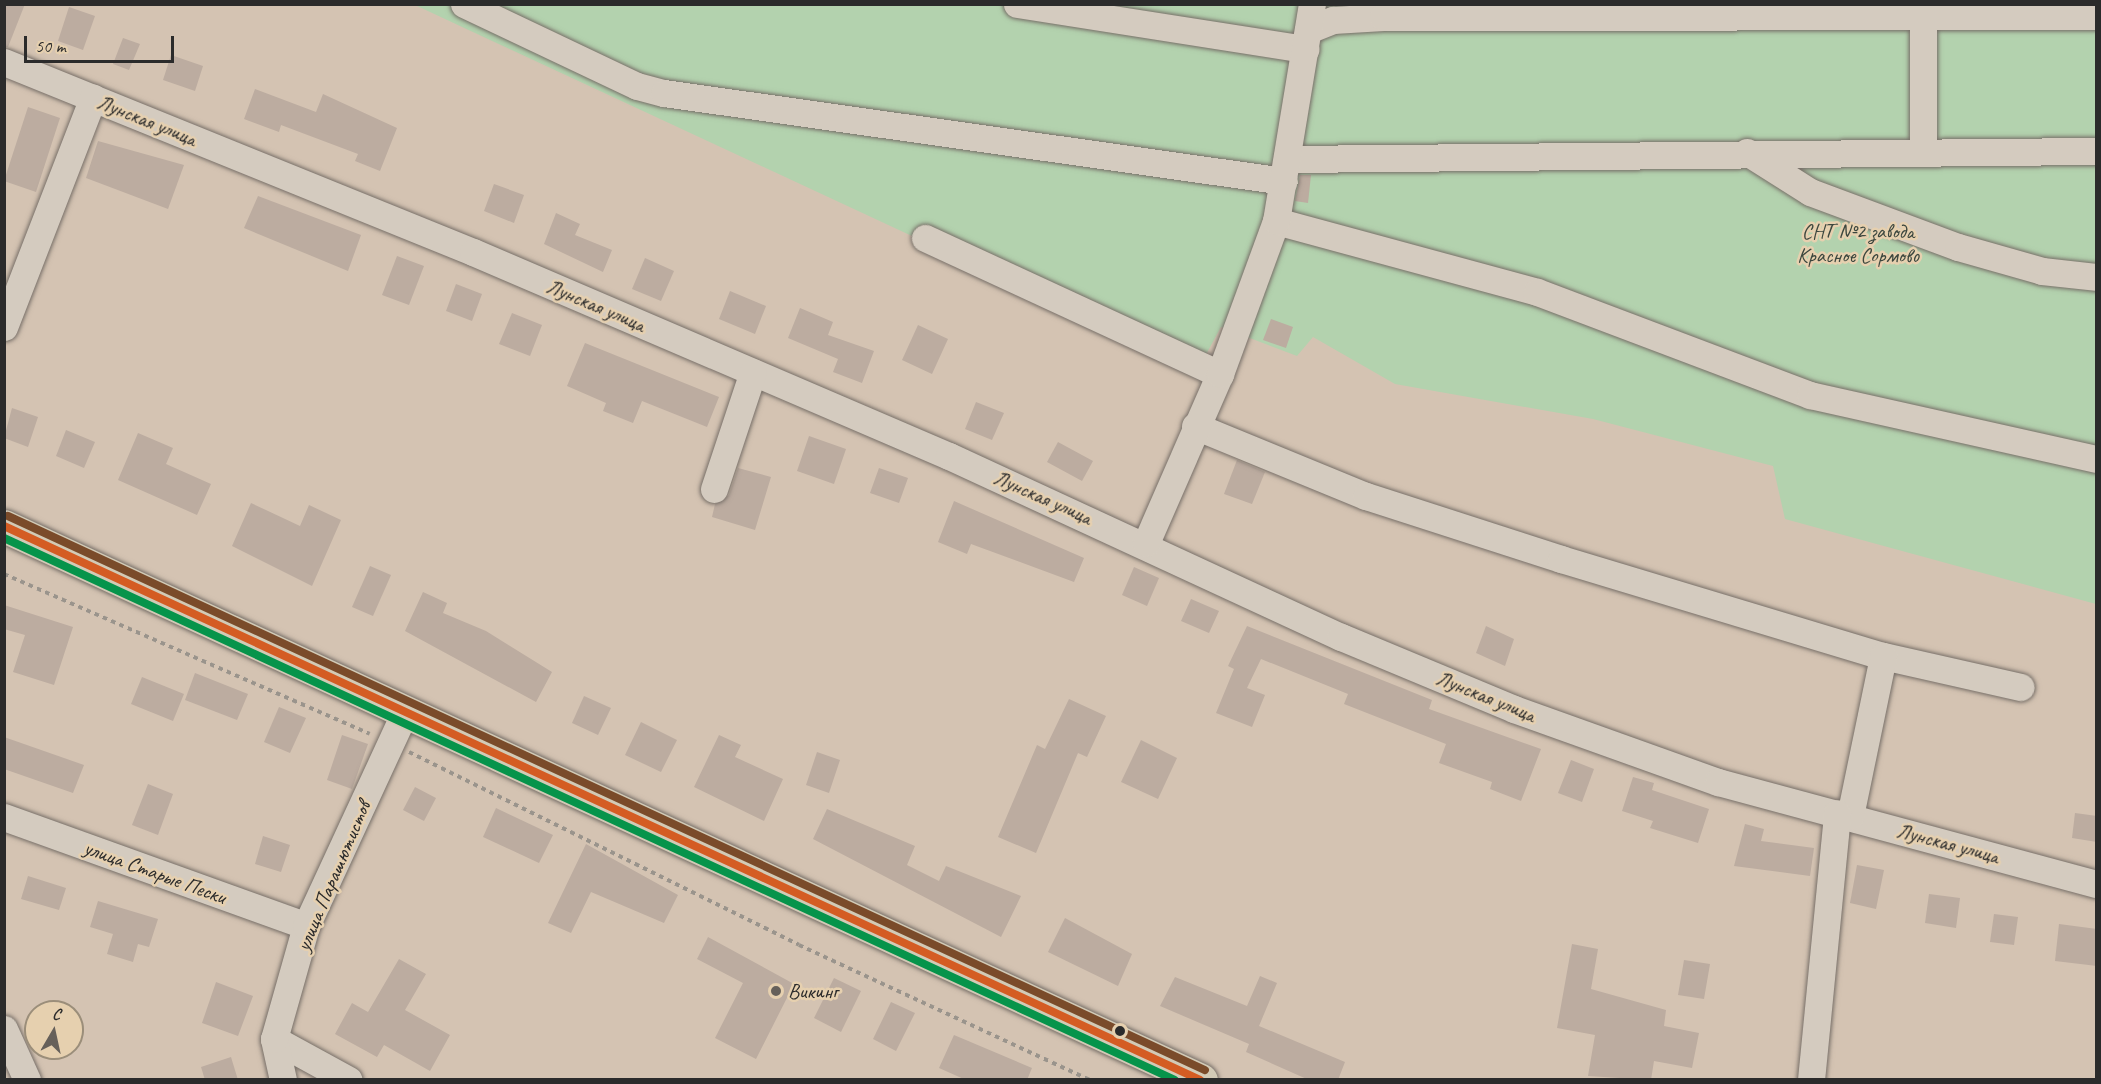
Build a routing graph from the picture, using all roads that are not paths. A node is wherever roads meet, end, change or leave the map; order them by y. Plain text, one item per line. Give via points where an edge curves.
1 (464, 4) edge
2 (1017, 4) edge
3 (1923, 11) edge
4 (2097, 16) edge
5 (1309, 28) edge
6 (4, 63) edge
7 (93, 98) junction
8 (1923, 151) junction
9 (2097, 151) edge
10 (1747, 152) junction
11 (1286, 170) junction
12 (1276, 221) junction
13 (925, 238) dead end
14 (2097, 277) edge
15 (4, 327) edge
16 (753, 372) junction
17 (1220, 374) junction
18 (1195, 426) junction
19 (2097, 459) edge
20 (714, 489) dead end
21 (4, 526) edge
22 (1146, 543) junction
23 (1883, 656) junction
24 (2021, 687) dead end
25 (405, 712) junction
26 (1844, 815) junction
27 (4, 817) edge
28 (2097, 884) edge
29 (306, 926) junction
30 (4, 1029) edge
31 (274, 1039) junction
32 (1154, 1070) edge
33 (27, 1080) edge
34 (283, 1080) edge
35 (349, 1080) edge
36 (1201, 1080) edge
37 (1811, 1080) edge

1 - 11 street via 637,86 664,93
2 - 5 street
3 - 4 street
3 - 5 street via 1383,17 1333,20
3 - 8 street
5 - 11 street
6 - 7 street, Лунская улица
7 - 15 street
7 - 16 street, Лунская улица
8 - 9 street
8 - 10 street
10 - 11 street
10 - 14 street via 1810,192 1958,247 2042,272
11 - 12 street
12 - 17 street
12 - 19 street via 1537,292 1810,395
13 - 17 street
16 - 20 street
16 - 22 street, Лунская улица
17 - 18 street
18 - 22 street
18 - 23 street via 1366,496
21 - 25 main road
22 - 26 street, Лунская улица via 1341,637 1514,709 1718,782
23 - 24 street
23 - 26 street
25 - 29 street, улица Парашютистов
25 - 32 main road
26 - 28 street, Лунская улица
26 - 37 street
27 - 29 street, улица Старые Пески
29 - 31 street, улица Парашютистов
30 - 33 street
31 - 34 street, улица Парашютистов
31 - 35 street
32 - 36 main road

